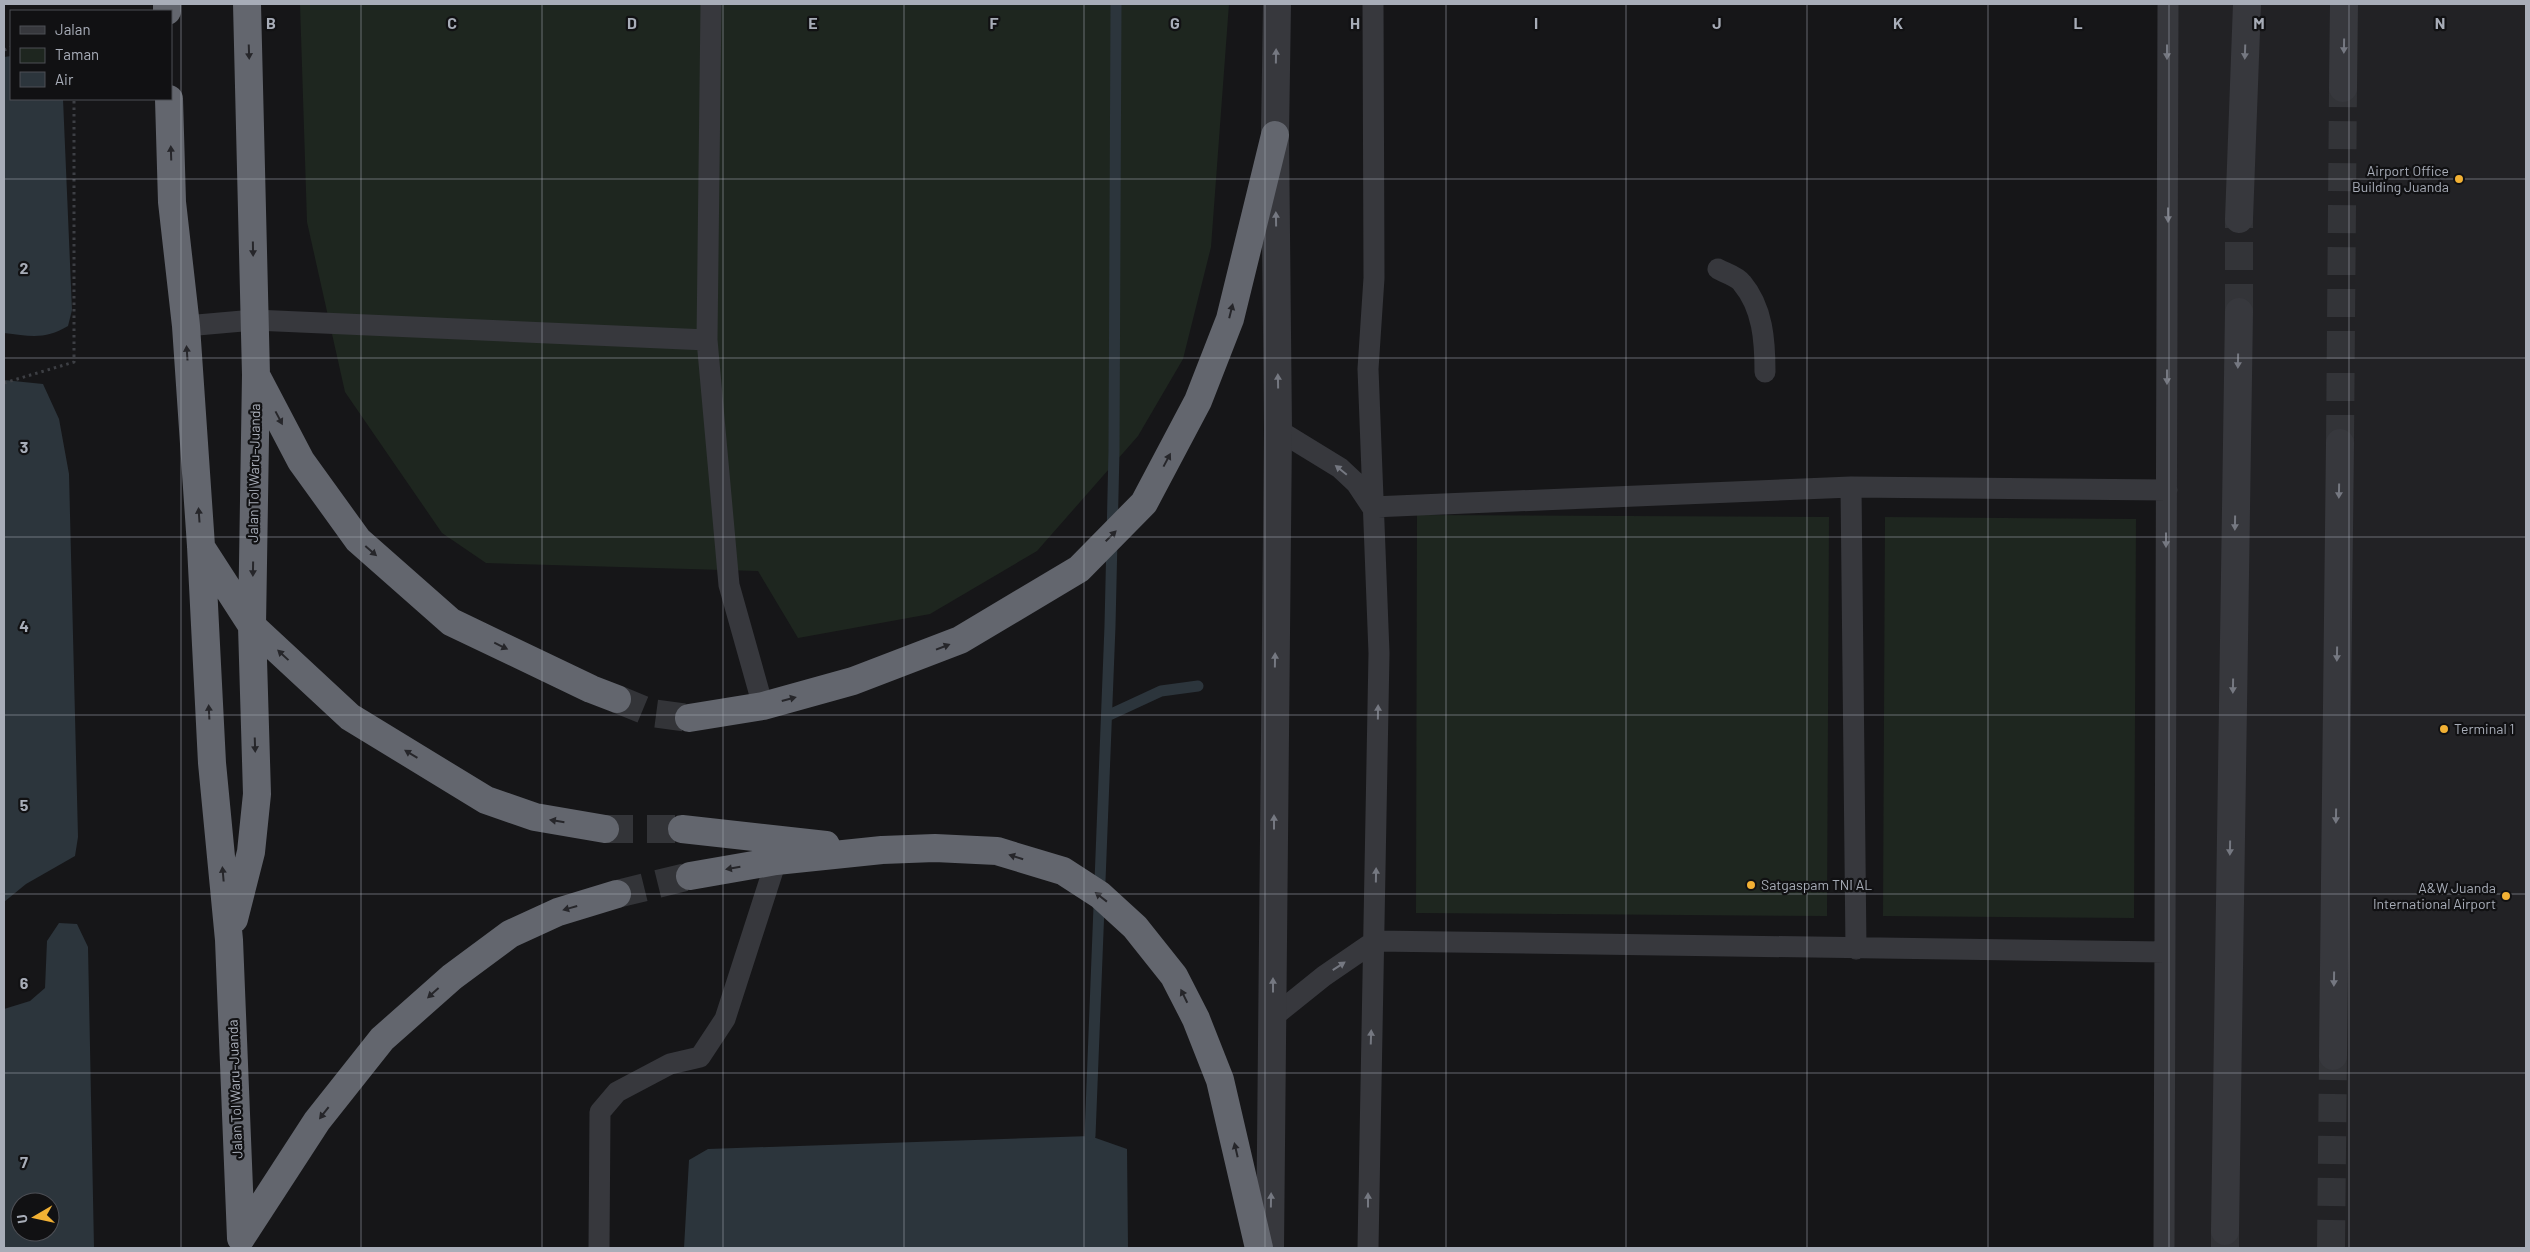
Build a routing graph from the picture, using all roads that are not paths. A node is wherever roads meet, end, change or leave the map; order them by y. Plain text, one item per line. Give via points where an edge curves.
1 (247, 4) edge
2 (711, 4) edge
3 (1277, 4) edge
4 (1373, 4) edge
5 (2168, 4) edge
6 (2247, 4) edge
7 (2344, 4) edge
8 (2343, 88) tunnel mouth
9 (170, 100) edge
10 (1275, 135) junction
11 (2239, 219) tunnel mouth
12 (1718, 269) dead end
13 (2238, 312) tunnel mouth
14 (254, 320) junction
15 (186, 326) junction
16 (707, 340) junction
17 (1765, 372) dead end
18 (256, 375) junction
19 (1278, 430) junction
20 (2340, 443) tunnel mouth
21 (1851, 487) junction
22 (2167, 490) junction
23 (1372, 506) junction
24 (201, 546) junction
25 (252, 626) junction
26 (617, 698) tunnel mouth
27 (763, 706) junction
28 (690, 718) tunnel mouth
29 (605, 829) tunnel mouth
30 (682, 830) tunnel mouth
31 (882, 850) junction
32 (776, 861) junction
33 (690, 876) tunnel mouth
34 (617, 894) tunnel mouth
35 (229, 940) junction
36 (1375, 941) junction
37 (1856, 949) junction
38 (2165, 952) junction
39 (1273, 1017) junction
40 (2333, 1056) tunnel mouth
41 (2225, 1231) tunnel mouth
42 (599, 1248) edge
43 (1259, 1248) edge
44 (1270, 1248) edge
45 (1368, 1248) edge
46 (2164, 1248) edge

1 -> 14 highway, Jalan Tol Waru–Juanda
2 - 16 lane
10 -> 3 street
4 - 23 lane via 1374,278 1368,369
5 -> 22 lane
6 -> 11 street
7 -> 8 street
15 -> 9 highway, Jalan Tol Waru–Juanda via 172,202
19 -> 10 street
27 -> 10 highway via 853,682 960,640 1079,570 1144,503 1198,401 1230,319
12 - 17 lane via 1741,281 1754,304 1765,334
13 -> 41 street
14 - 15 lane
14 - 16 lane
14 - 18 highway, Jalan Tol Waru–Juanda
24 -> 15 highway, Jalan Tol Waru–Juanda
16 - 27 lane via 729,585
18 -> 25 highway, Jalan Tol Waru–Juanda
18 -> 26 highway via 301,461 358,540 451,622 591,689
23 -> 19 lane via 1356,483 1340,468
39 -> 19 street
20 -> 40 street
21 - 22 lane
21 - 23 lane
21 - 37 lane
22 -> 38 lane
36 -> 23 lane via 1378,653
24 - 25 highway
35 -> 24 highway, Jalan Tol Waru–Juanda via 212,763
29 -> 25 highway via 535,817 486,800 350,717
25 -> 35 highway, Jalan Tol Waru–Juanda via 257,794 250,852
27 - 28 highway
30 - 31 highway
31 - 32 highway
43 -> 31 highway via 1220,1080 1196,1019 1174,976 1135,927 1100,895 1063,871 997,851
32 -> 33 highway
32 - 42 lane via 725,1019 700,1057 670,1064 617,1092 600,1112
34 -> 35 highway, Jalan Tol Waru–Juanda via 558,912 510,934 452,977 382,1040 317,1121 241,1238
36 - 37 lane
39 -> 36 lane
45 -> 36 lane
37 - 38 lane
38 - 46 lane
44 -> 39 street

